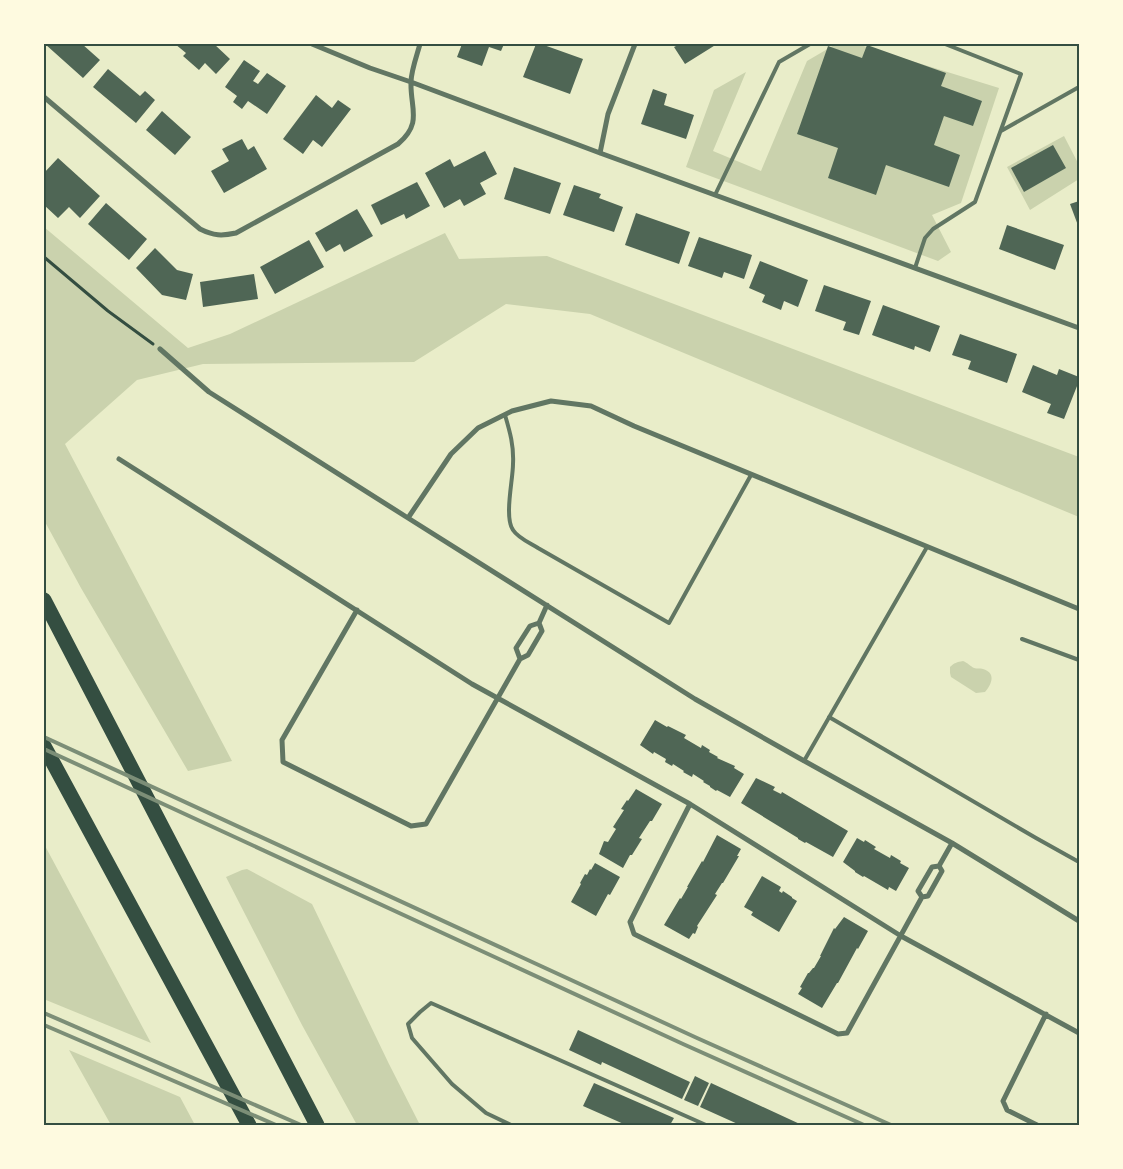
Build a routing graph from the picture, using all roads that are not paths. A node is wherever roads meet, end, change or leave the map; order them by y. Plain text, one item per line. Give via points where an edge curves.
1 (312, 44) edge
2 (420, 44) edge
3 (635, 44) edge
4 (810, 44) edge
5 (946, 44) edge
6 (411, 82) junction
7 (1079, 87) edge
8 (44, 96) edge
9 (1001, 131) junction
10 (600, 153) junction
11 (715, 195) junction
12 (915, 268) junction
13 (1079, 328) edge
14 (160, 349) road end
15 (505, 415) junction
16 (118, 459) dead end
17 (751, 475) junction
18 (408, 518) junction
19 (926, 547) junction
20 (44, 600) edge
21 (547, 605) junction
22 (1079, 609) edge
23 (357, 610) junction
24 (539, 623) junction
25 (1022, 640) dead end
26 (520, 659) junction
27 (1079, 660) edge
28 (497, 698) junction
29 (829, 717) junction
30 (44, 746) edge
31 (804, 761) junction
32 (690, 804) junction
33 (952, 842) junction
34 (1079, 862) edge
35 (939, 866) junction
36 (922, 897) junction
37 (1079, 921) edge
38 (901, 936) junction
39 (1046, 1014) junction
40 (1079, 1033) edge
41 (249, 1125) edge
42 (317, 1125) edge
43 (511, 1125) edge
44 (706, 1125) edge
45 (1037, 1125) edge

1 - 6 street
2 - 6 street
3 - 10 street via 608,114
4 - 11 lane via 779,62
5 - 9 lane via 1021,74
6 - 8 street via 413,124 398,144 236,233 222,236 200,229
6 - 10 street
7 - 9 lane
9 - 12 lane via 975,202 933,229 925,238
10 - 11 street
11 - 12 street
12 - 13 street
14 - 18 street via 209,392
15 - 17 street via 551,401 591,406
15 - 17 lane via 512,436 509,521 512,529 520,537 669,623
15 - 18 street via 478,428 451,454
16 - 23 street
17 - 19 street
18 - 21 street
19 - 22 street
19 - 29 lane
20 - 42 highway
21 - 24 street
21 - 31 street via 695,699
23 - 28 street
23 - 28 street via 282,740 283,762 411,826 426,824
24 - 26 street via 542,632 528,655
24 - 26 street via 530,626 516,648
25 - 27 lane
26 - 28 street
28 - 32 street
29 - 31 lane
29 - 34 lane
30 - 41 highway
31 - 33 street
32 - 38 street
32 - 38 street via 630,922 634,934 838,1034 847,1033
33 - 35 street
33 - 37 street
35 - 36 street via 942,871 928,896
35 - 36 street via 932,867 918,891
36 - 38 street
38 - 39 street
39 - 40 street
39 - 45 street via 1002,1102 1007,1110
43 - 44 lane via 486,1113 452,1084 412,1038 408,1024 432,1003

